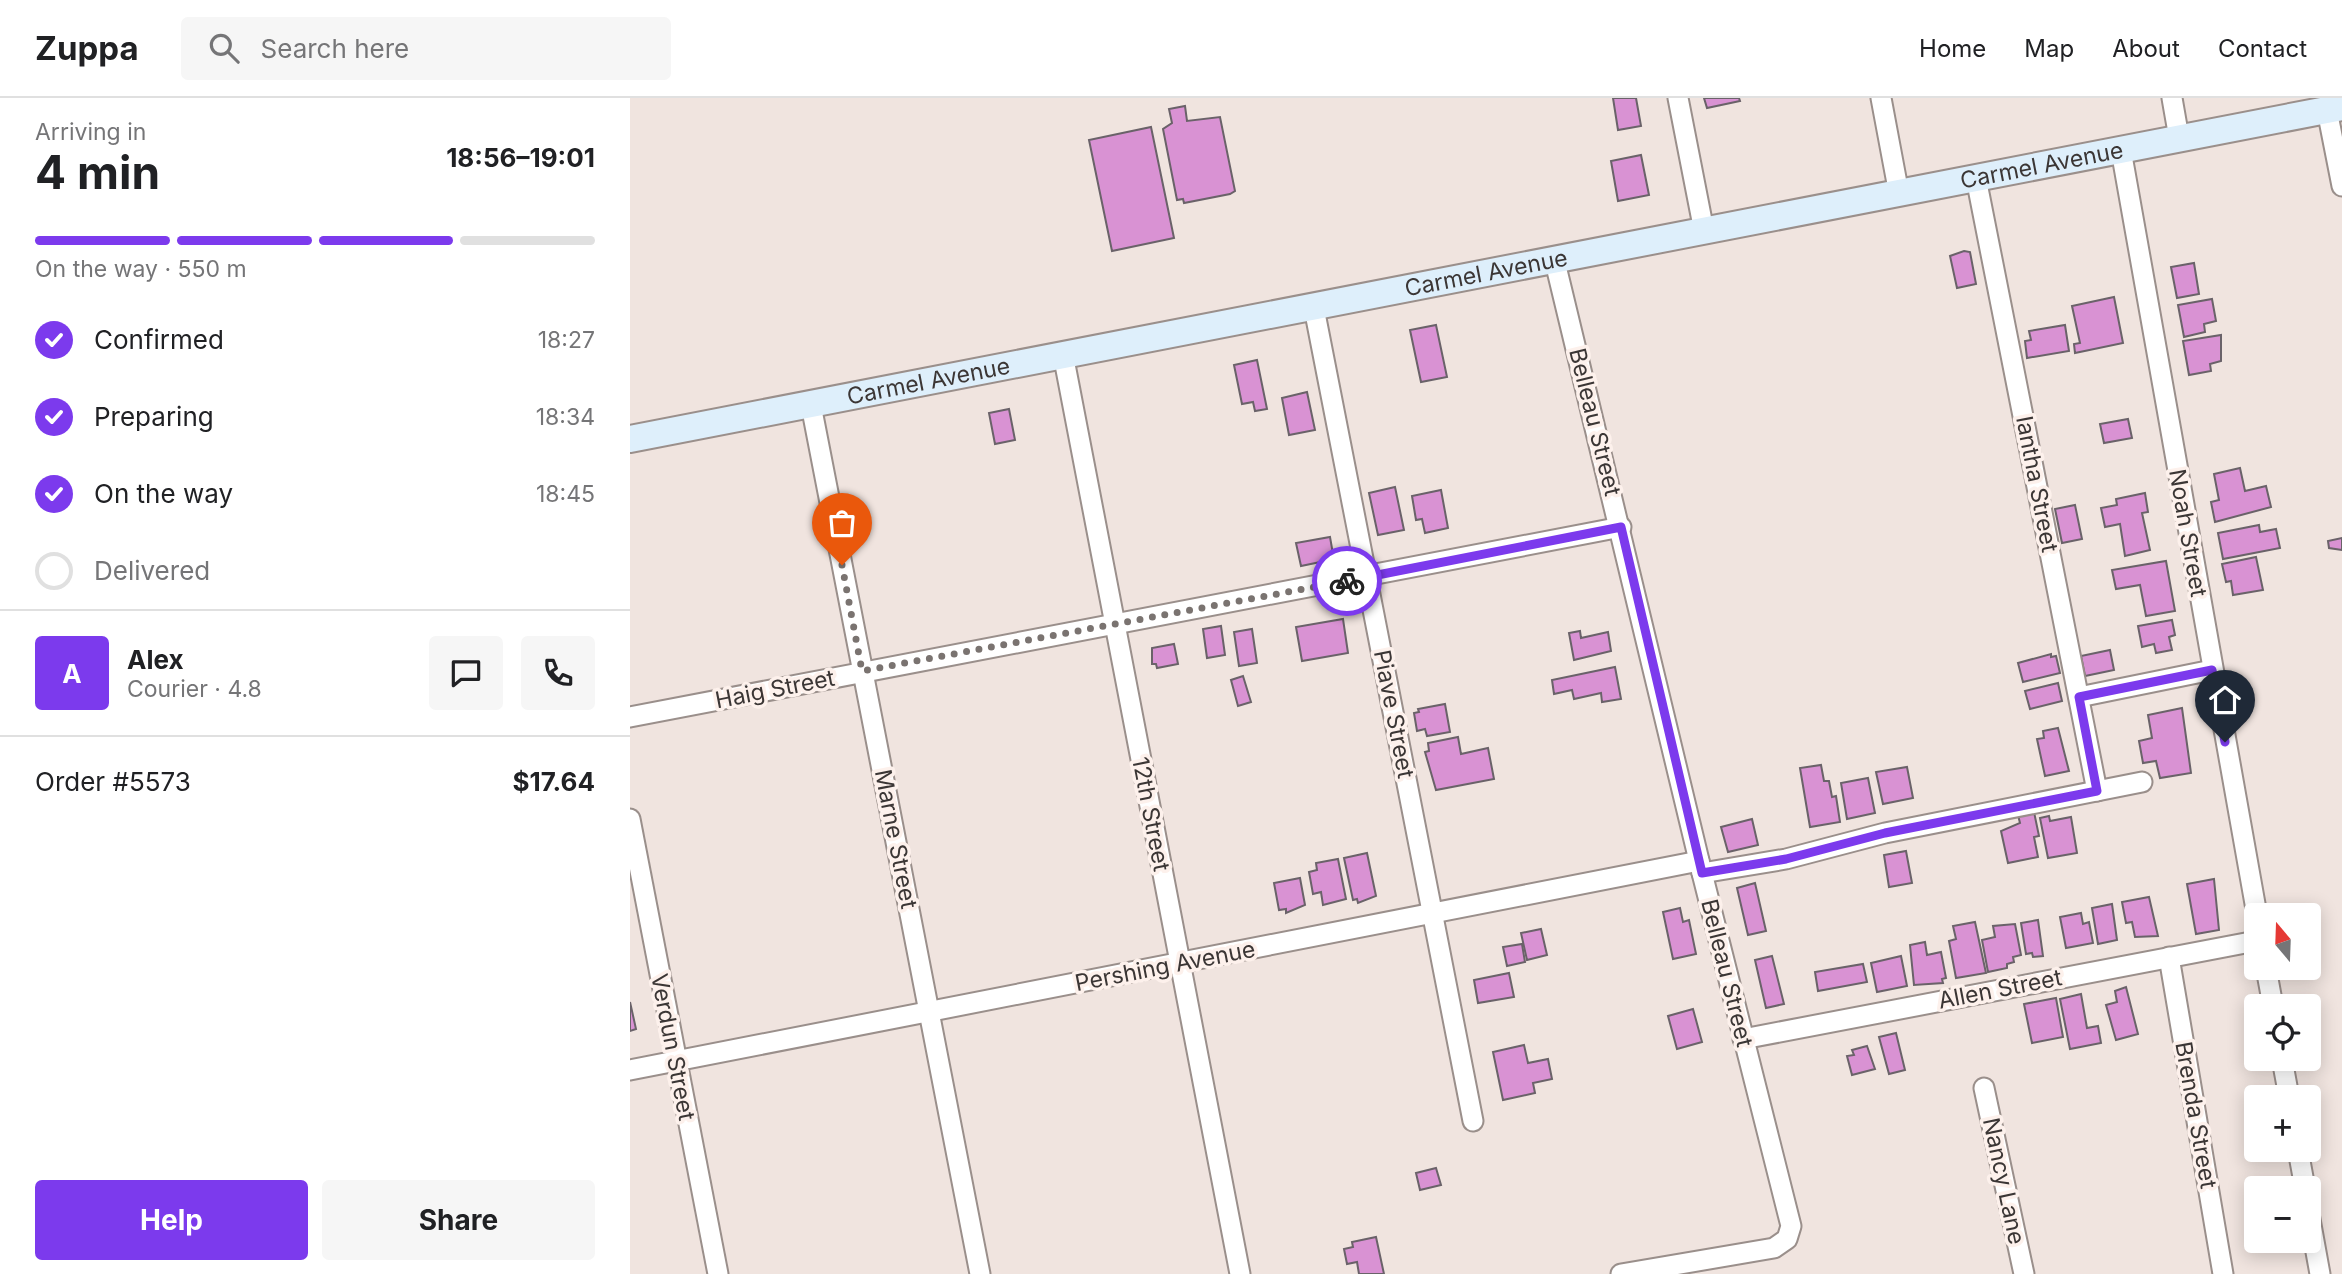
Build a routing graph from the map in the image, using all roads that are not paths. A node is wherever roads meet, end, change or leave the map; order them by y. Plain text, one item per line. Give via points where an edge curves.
1 (1678, 98) edge
2 (1881, 98) edge
3 (2172, 98) edge
4 (2334, 109) edge
5 (2179, 138) junction
6 (2121, 150) junction
7 (1976, 178) junction
8 (2342, 186) edge
9 (1899, 194) junction
10 (1704, 231) junction
11 (1555, 262) junction
12 (1314, 308) junction
13 (1063, 354) junction
14 (811, 405) junction
15 (630, 439) edge
16 (1621, 527) junction
17 (1367, 577) junction
18 (1114, 623) junction
19 (2212, 670) junction
20 (862, 671) junction
21 (2079, 697) junction
22 (630, 717) edge
23 (2142, 782) dead end
24 (2097, 791) junction
25 (630, 819) edge
26 (1701, 867) junction
27 (2255, 903) edge
28 (1433, 914) junction
29 (2244, 943) edge
30 (2169, 957) junction
31 (1180, 964) junction
32 (930, 1012) junction
33 (1744, 1039) junction
34 (676, 1061) junction
35 (630, 1070) edge
36 (1984, 1088) dead end
37 (1473, 1121) dead end
38 (2316, 1253) edge
39 (1720, 1266) edge
40 (718, 1274) edge
41 (980, 1274) edge
42 (1240, 1274) edge
43 (1621, 1274) edge
44 (2024, 1274) edge
45 (2223, 1274) edge
46 (2320, 1274) edge

1 - 10 street
2 - 9 street
3 - 5 street
4 - 5 main road, Carmel Avenue
4 - 8 street
5 - 6 main road, Carmel Avenue
6 - 7 main road, Carmel Avenue
6 - 19 street, Noah Street
7 - 9 main road, Carmel Avenue
7 - 21 street, Iantha Street
9 - 10 main road, Carmel Avenue
10 - 11 main road, Carmel Avenue
11 - 12 main road, Carmel Avenue
11 - 16 street, Belleau Street
12 - 13 main road, Carmel Avenue
12 - 17 street, Piave Street
13 - 14 main road, Carmel Avenue
13 - 18 street, 12th Street
14 - 15 main road, Carmel Avenue
14 - 20 street, Marne Street
16 - 17 street, Haig Street
16 - 26 street, Belleau Street
17 - 18 street, Haig Street
17 - 28 street, Piave Street
18 - 20 street, Haig Street
18 - 31 street, 12th Street
19 - 21 street
19 - 27 street, Noah Street
20 - 22 street, Haig Street
20 - 32 street, Marne Street
21 - 24 street, Iantha Street
23 - 24 street, Pershing Avenue
24 - 26 street, Pershing Avenue via 1885,833 1786,859
25 - 34 street, Verdun Street
26 - 28 street, Pershing Avenue
26 - 33 street, Belleau Street
28 - 31 street, Pershing Avenue
28 - 37 street, Piave Street
29 - 30 street, Allen Street
30 - 33 street, Allen Street
30 - 45 street, Brenda Street
31 - 32 street, Pershing Avenue
31 - 42 street, 12th Street
32 - 34 street, Pershing Avenue
32 - 41 street, Marne Street
33 - 39 street, Belleau Street via 1791,1226 1783,1243
34 - 35 street, Pershing Avenue
34 - 40 street, Verdun Street
36 - 44 street, Nancy Lane
38 - 46 street
39 - 43 street

